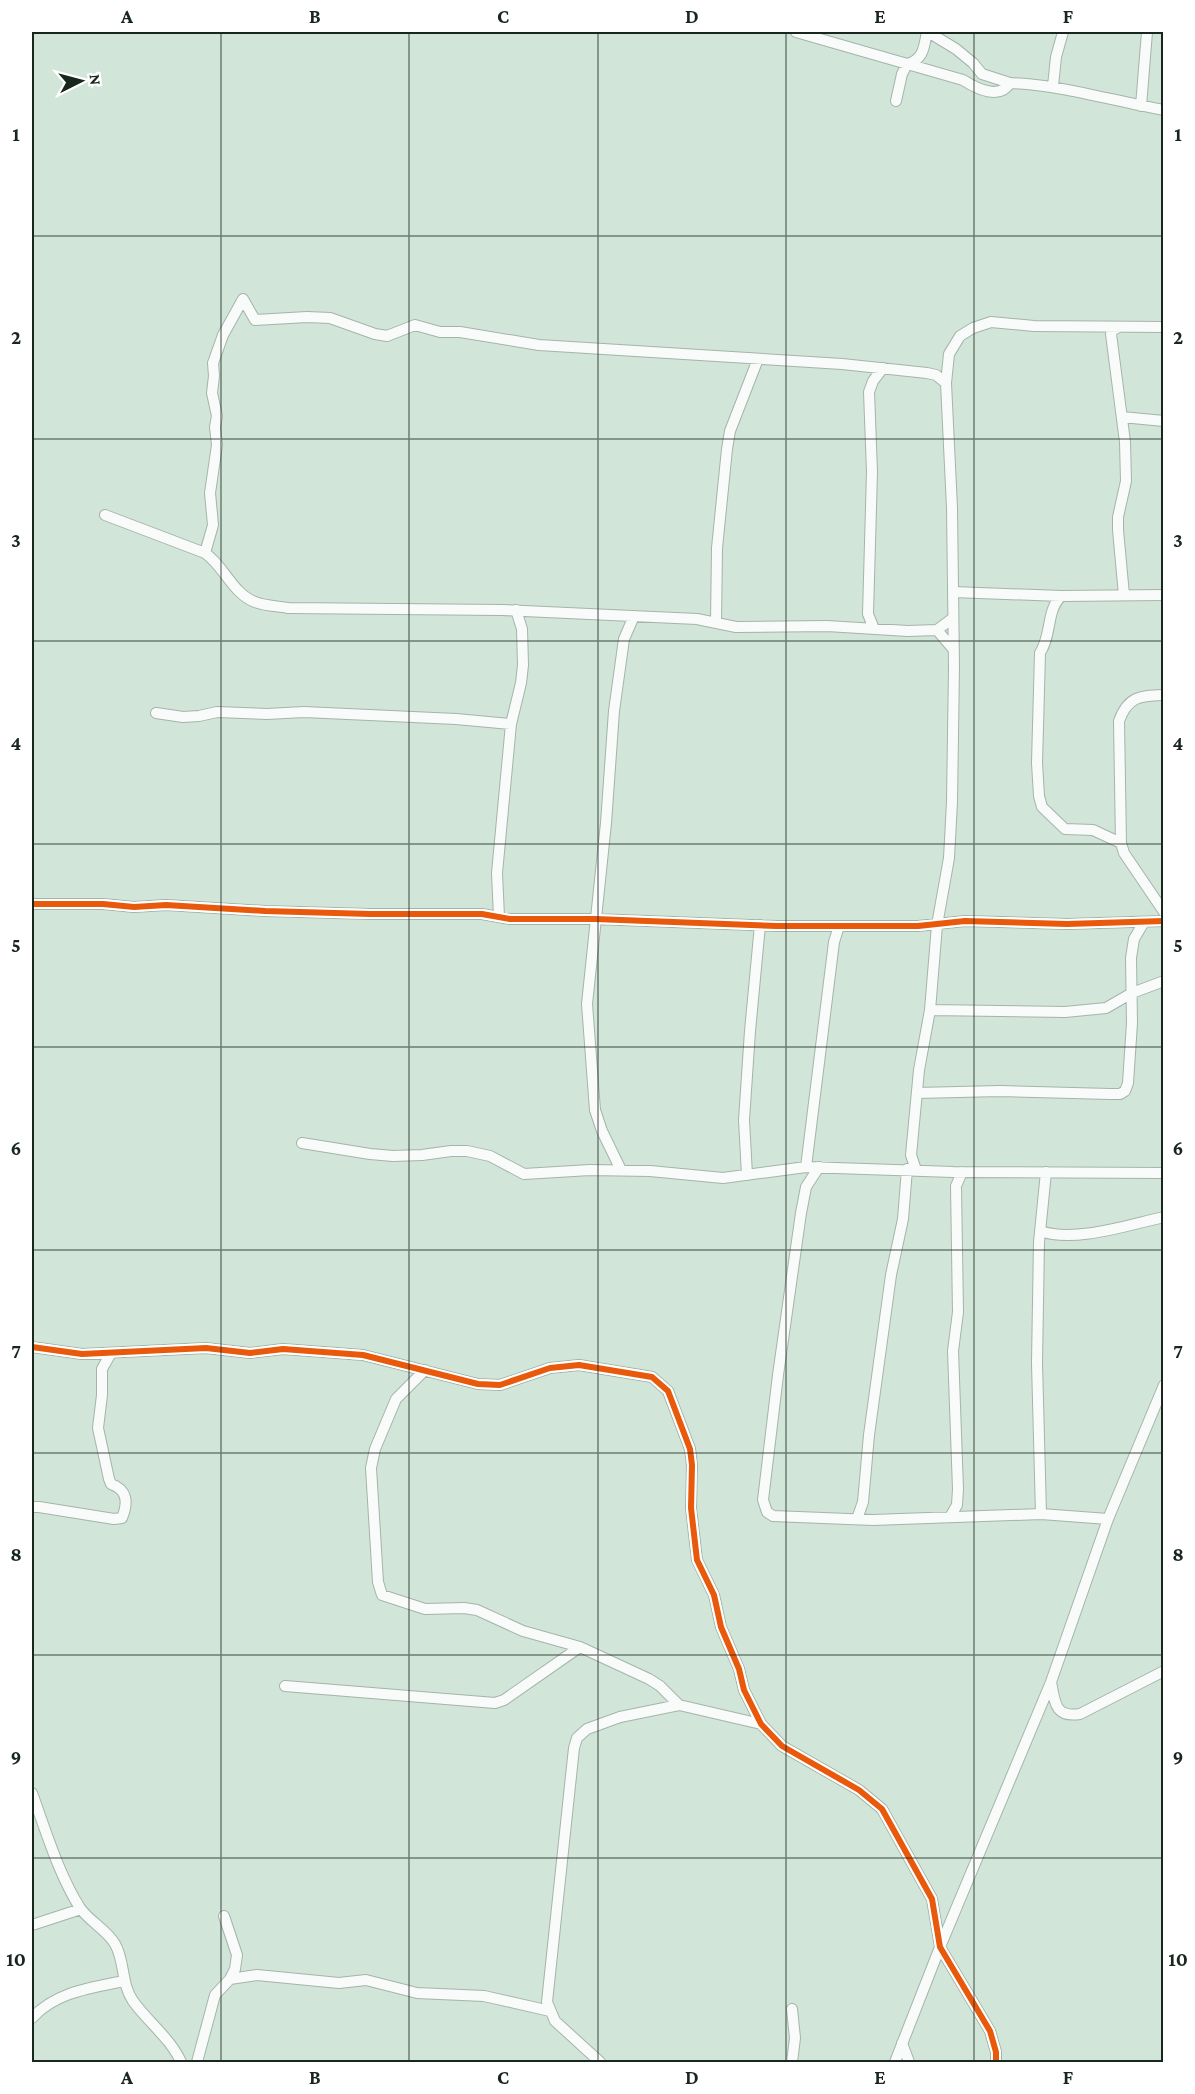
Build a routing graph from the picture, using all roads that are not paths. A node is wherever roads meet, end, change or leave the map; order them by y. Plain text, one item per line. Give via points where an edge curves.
1 (796, 32) edge
2 (928, 32) edge
3 (1063, 32) edge
4 (1147, 32) edge
5 (907, 64) junction
6 (1011, 83) junction
7 (1053, 86) junction
8 (896, 101) dead end
9 (1141, 106) junction
10 (1164, 110) edge
11 (1164, 327) edge
12 (1118, 328) junction
13 (758, 359) junction
14 (883, 368) junction
15 (946, 383) junction
16 (1122, 417) junction
17 (1164, 421) edge
18 (105, 515) dead end
19 (205, 552) junction
20 (953, 592) junction
21 (1124, 595) junction
22 (1164, 595) edge
23 (1061, 596) junction
24 (516, 610) junction
25 (634, 616) junction
26 (953, 618) junction
27 (716, 622) junction
28 (874, 629) junction
29 (937, 630) junction
30 (954, 650) junction
31 (1164, 695) edge
32 (156, 713) dead end
33 (512, 724) junction
34 (1121, 843) junction
35 (32, 904) edge
36 (1164, 912) edge
37 (499, 917) junction
38 (595, 920) junction
39 (1164, 921) edge
40 (1144, 922) junction
41 (760, 925) junction
42 (937, 925) junction
43 (839, 926) junction
44 (1164, 981) edge
45 (1132, 993) junction
46 (930, 1010) junction
47 (917, 1093) junction
48 (302, 1143) dead end
49 (911, 1155) junction
50 (806, 1167) junction
51 (819, 1167) junction
52 (907, 1169) junction
53 (621, 1170) junction
54 (945, 1172) junction
55 (962, 1172) junction
56 (1046, 1172) junction
57 (1164, 1173) edge
58 (747, 1175) junction
59 (956, 1186) junction
60 (1164, 1218) edge
61 (1040, 1231) junction
62 (32, 1347) edge
63 (111, 1353) junction
64 (425, 1370) junction
65 (1163, 1389) edge
66 (863, 1502) junction
67 (32, 1507) edge
68 (1041, 1514) junction
69 (950, 1517) junction
70 (857, 1520) junction
71 (876, 1520) junction
72 (1108, 1520) junction
73 (580, 1647) junction
74 (1164, 1671) edge
75 (1051, 1682) junction
76 (285, 1686) dead end
77 (679, 1705) junction
78 (761, 1724) junction
79 (32, 1793) edge
80 (81, 1909) junction
81 (224, 1916) dead end
82 (32, 1925) edge
83 (940, 1947) junction
84 (230, 1978) junction
85 (124, 1981) junction
86 (37, 2005) edge
87 (792, 2009) dead end
88 (550, 2011) junction
89 (32, 2018) edge
90 (902, 2042) junction
91 (181, 2062) edge
92 (197, 2062) edge
93 (600, 2062) edge
94 (792, 2062) edge
95 (895, 2062) edge
96 (909, 2062) edge
97 (996, 2062) edge

1 - 5 street
2 - 5 street via 924,51 915,62
2 - 6 street via 956,49 982,74
3 - 7 street
4 - 9 street
5 - 6 street via 996,92
5 - 8 street
6 - 7 street
7 - 9 street
9 - 10 street
11 - 12 street
12 - 15 street via 991,322 960,336 949,354
12 - 16 street via 1111,334
13 - 14 street
13 - 19 street via 539,345 415,325 387,336 330,318 255,321 243,299 213,363 218,446 210,493 213,525
13 - 27 street via 730,431 727,449 717,558
14 - 15 street via 936,375
14 - 28 street via 869,392 872,472 868,614
15 - 20 street
16 - 17 street
16 - 21 street via 1126,481 1118,530
18 - 19 street
19 - 24 street via 240,591 254,602 267,605
20 - 23 street
20 - 26 street
21 - 22 street
21 - 23 street
23 - 34 street via 1053,607 1040,653 1039,796 1042,807 1065,829 1093,830
24 - 25 street
24 - 33 street via 522,629 523,665
25 - 27 street
25 - 38 street via 624,639 614,711
26 - 29 street
26 - 30 street
27 - 28 street via 736,627
28 - 29 street
29 - 30 street
30 - 42 street via 950,858
31 - 34 street via 1135,698 1123,709 1119,721
32 - 33 street via 183,717 217,712 304,712
33 - 37 street via 497,873
34 - 36 street
35 - 37 street
37 - 38 street
38 - 41 street
38 - 53 street via 587,1004 590,1054 596,1110
39 - 40 street
40 - 42 street via 965,921
40 - 45 street via 1134,939
41 - 43 street
41 - 58 street via 744,1120
42 - 43 street
42 - 46 street
43 - 50 street
44 - 45 street
45 - 46 street via 1106,1008 1065,1012
45 - 47 street via 1128,1083 1120,1094 1000,1090
46 - 47 street
47 - 49 street
48 - 53 street via 393,1156 467,1151 490,1156 524,1174
49 - 52 street
49 - 52 street
50 - 51 street
50 - 58 street
51 - 52 street
51 - 70 street via 804,1194 763,1500 766,1512 773,1516
52 - 54 street
52 - 66 street
53 - 58 street via 723,1178
54 - 55 street
54 - 59 street
55 - 56 street
55 - 59 street
56 - 57 street
56 - 61 street
59 - 69 street via 958,1312 953,1351 958,1489 957,1505
60 - 61 street via 1078,1235
61 - 68 street via 1037,1363
62 - 63 street via 82,1354
63 - 64 street via 206,1348 250,1353 294,1350 363,1355
63 - 67 street via 102,1370 98,1436 111,1484 125,1494 122,1518
64 - 73 street via 396,1399 373,1459 378,1582 382,1595 424,1609 477,1610 523,1631
64 - 78 street via 478,1384 500,1384 550,1368 579,1365 652,1377 668,1391 690,1449 697,1560 714,1595 744,1690
65 - 72 street
66 - 70 street
66 - 71 street
68 - 69 street
68 - 72 street
69 - 71 street
70 - 71 street
72 - 75 street
73 - 76 street via 495,1703
73 - 77 street via 650,1679
74 - 75 street via 1069,1716 1060,1712
75 - 83 street
77 - 78 street
77 - 88 street via 620,1717 587,1729 577,1738 549,1975
78 - 83 street via 782,1746 859,1790 882,1809 933,1899
79 - 80 street via 59,1865
80 - 82 street
80 - 85 street via 115,1943
81 - 84 street via 237,1955
83 - 90 street
83 - 97 street via 990,2031
84 - 88 street via 257,1975 339,1983 366,1980 417,1993 484,1996
84 - 92 street via 215,1995
85 - 86 street
85 - 91 street via 131,2000
86 - 89 street
87 - 94 street
88 - 93 street via 555,2021
90 - 95 street
90 - 96 street

